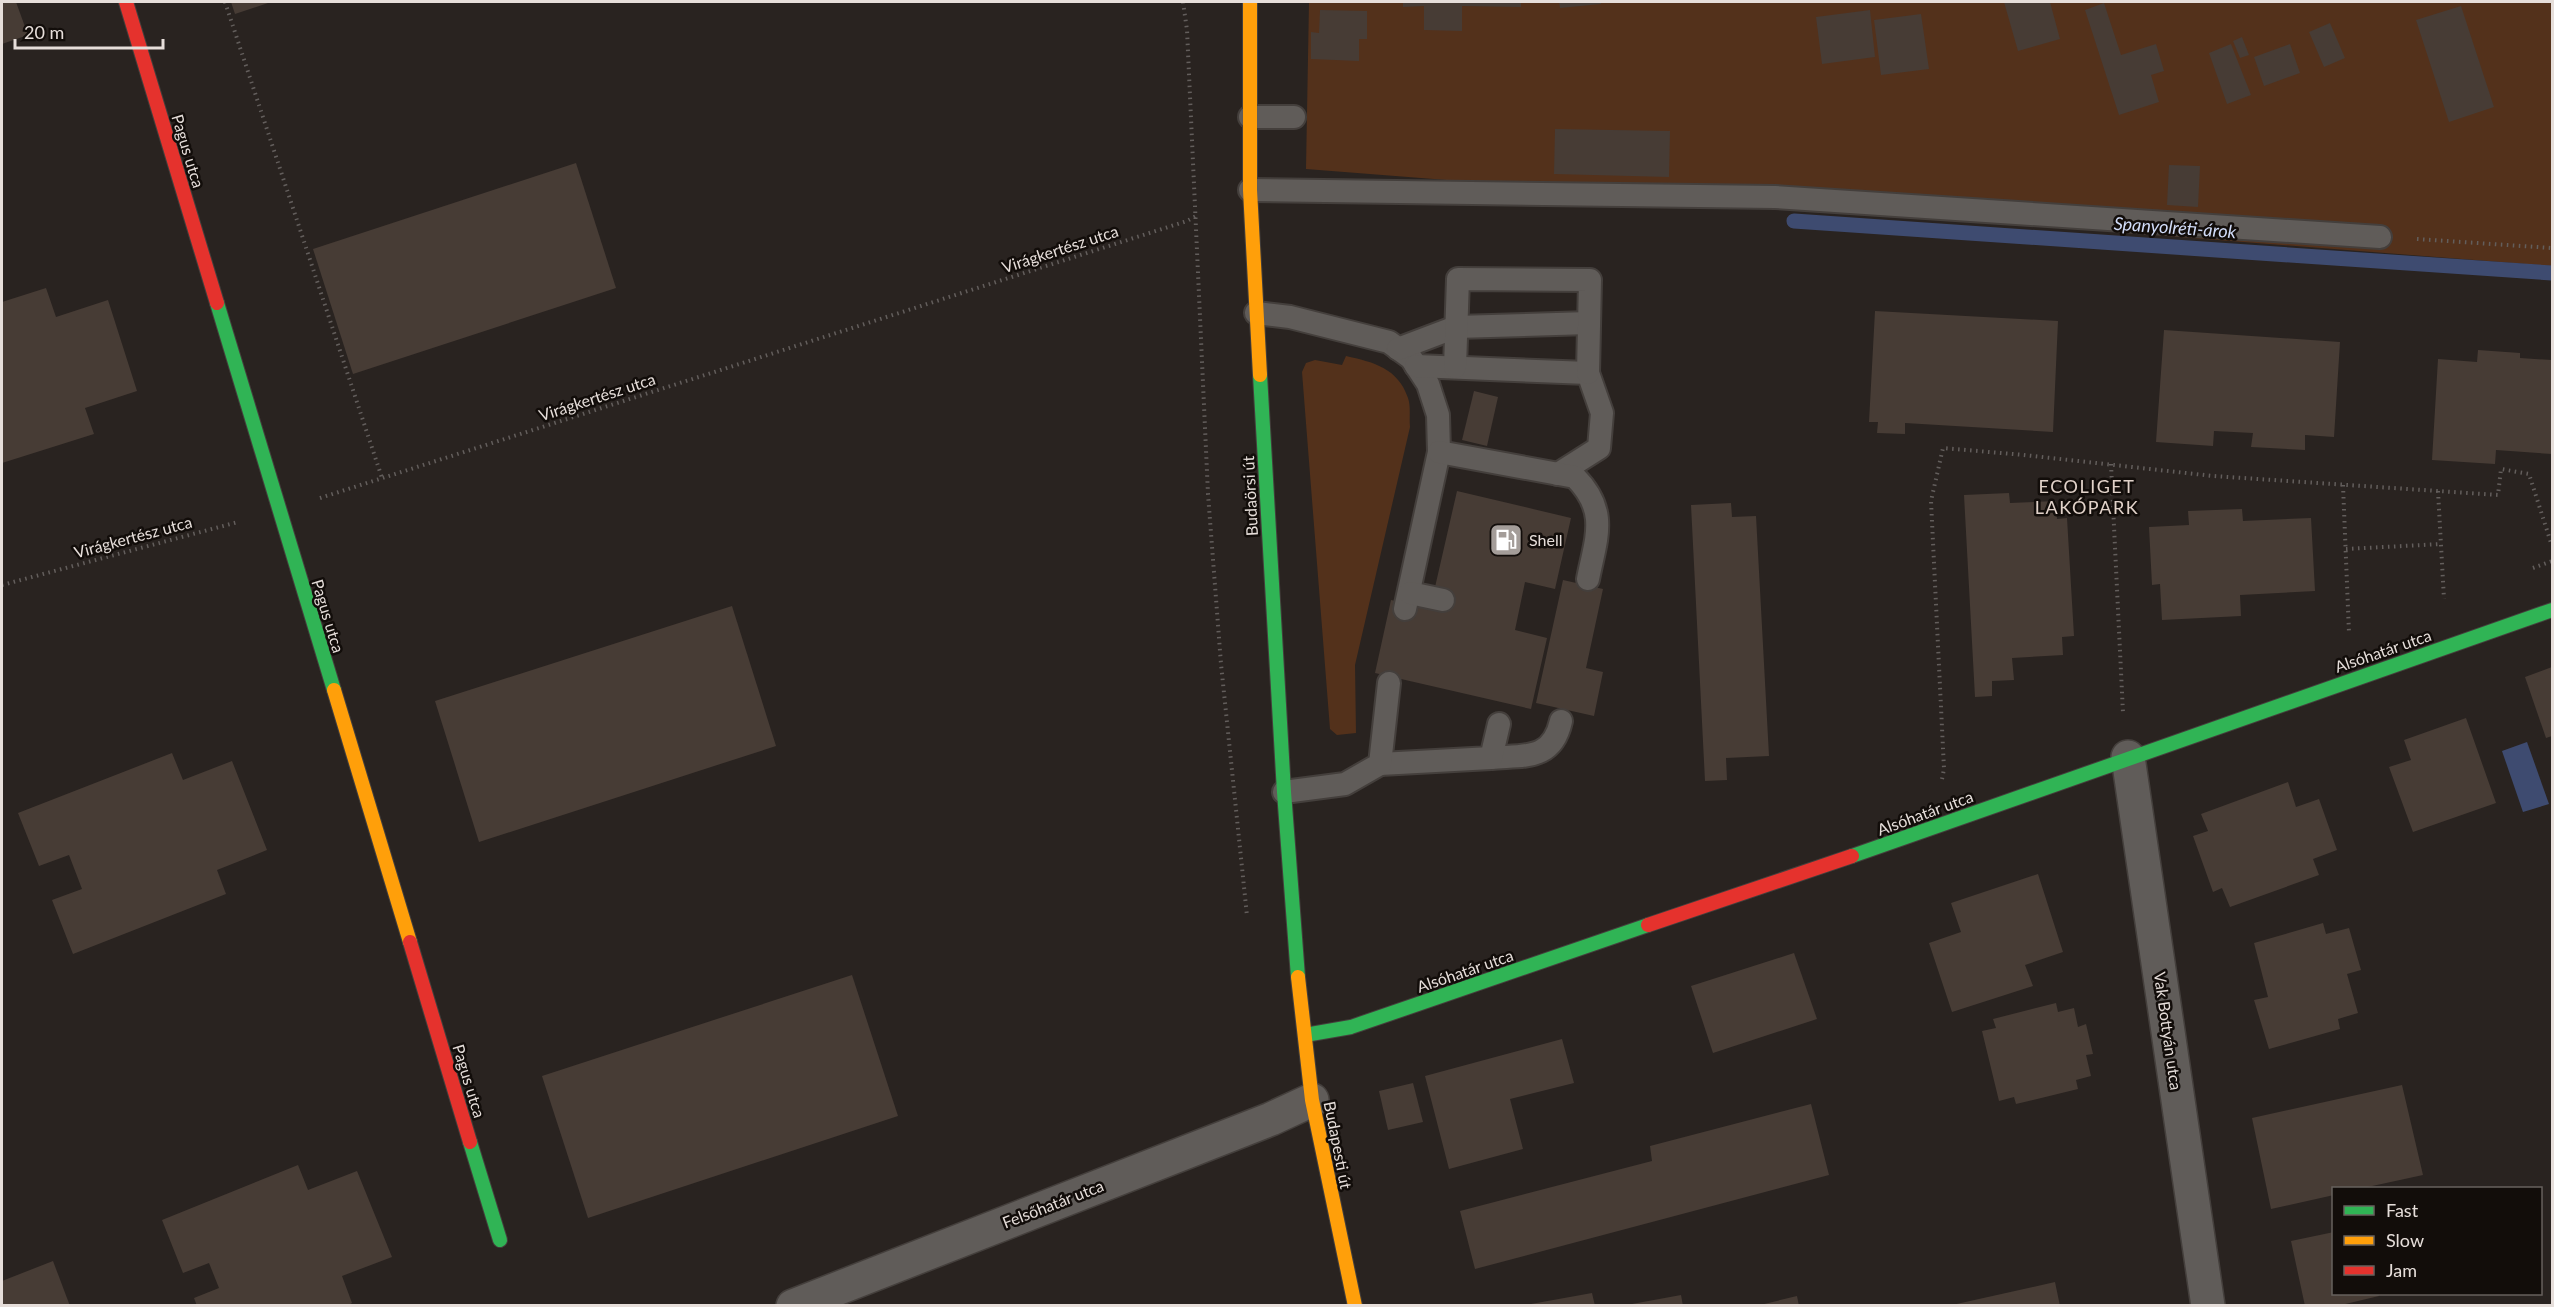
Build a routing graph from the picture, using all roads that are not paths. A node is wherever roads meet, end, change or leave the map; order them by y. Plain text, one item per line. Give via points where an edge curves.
1 (126, 2) edge
2 (1250, 2) edge
3 (1250, 117) junction
4 (1293, 117) dead end
5 (1251, 190) junction
6 (2380, 237) road end
7 (1256, 313) junction
8 (1589, 323) junction
9 (1456, 327) junction
10 (1398, 349) junction
11 (1416, 366) junction
12 (1455, 367) junction
13 (1588, 373) junction
14 (1439, 452) junction
15 (1558, 474) junction
16 (1588, 579) dead end
17 (1443, 600) dead end
18 (2553, 610) edge
19 (1389, 683) dead end
20 (1561, 721) dead end
21 (1499, 724) dead end
22 (2128, 757) junction
23 (1491, 758) junction
24 (1380, 764) junction
25 (1284, 792) junction
26 (1299, 988) joint
27 (1305, 1035) junction
28 (1312, 1101) junction
29 (500, 1240) dead end
30 (793, 1305) edge
31 (1356, 1305) edge
32 (2208, 1305) edge

1 - 29 street, Pagus utca
2 - 3 street, Budaörsi út
3 - 4 lane
3 - 5 street, Budaörsi út
5 - 6 lane via 1775,197
5 - 7 street, Budaörsi út
7 - 10 lane via 1290,317 1389,342
7 - 25 street, Budaörsi út
8 - 9 lane
8 - 9 lane via 1590,280 1458,279
8 - 13 lane
9 - 10 lane
9 - 12 lane
10 - 11 lane
11 - 12 lane
11 - 14 lane via 1428,384 1438,415
12 - 13 lane
13 - 15 lane via 1602,412 1599,448
14 - 15 lane
14 - 17 lane via 1407,601
15 - 16 lane via 1575,477 1589,491 1598,515
18 - 22 street, Alsóhatár utca
19 - 24 lane
20 - 23 lane via 1558,735 1548,748 1536,754
21 - 23 lane
22 - 27 street, Alsóhatár utca via 1351,1028
22 - 32 street, Vak Bottyán utca
23 - 24 lane
24 - 25 lane via 1345,784
25 - 26 street, Budaörsi út
26 - 27 street, Budapesti út
27 - 28 street, Budapesti út
28 - 30 street, Felsőhatár utca
28 - 31 street, Budapesti út

